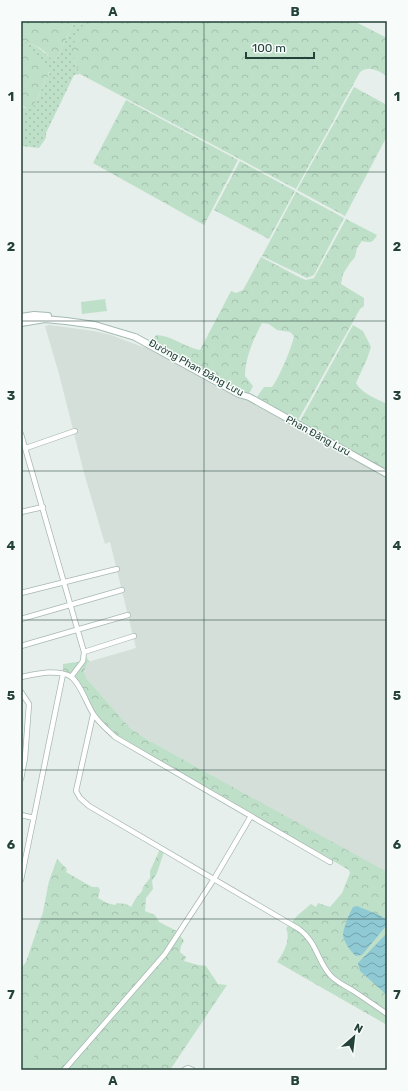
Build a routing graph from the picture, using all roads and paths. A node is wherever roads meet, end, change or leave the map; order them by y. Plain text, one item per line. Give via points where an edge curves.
1 (21, 317) edge
2 (56, 319) junction
3 (21, 323) edge
4 (249, 397) joint
5 (75, 432) dead end
6 (21, 434) edge
7 (26, 448) junction
8 (387, 474) edge
9 (43, 507) junction
10 (21, 512) edge
11 (117, 569) dead end
12 (63, 582) junction
13 (122, 590) dead end
14 (21, 593) edge
15 (70, 605) junction
16 (128, 615) dead end
17 (21, 619) edge
18 (77, 630) junction
19 (134, 636) dead end
20 (21, 646) edge
21 (84, 652) junction
22 (63, 674) junction
23 (21, 676) edge
24 (71, 677) junction
25 (21, 692) edge
26 (93, 715) junction
27 (21, 779) edge
28 (22, 815) edge
29 (251, 816) junction
30 (34, 818) junction
31 (21, 821) edge
32 (330, 862) dead end
33 (214, 879) junction
34 (21, 880) edge
35 (387, 1014) edge
36 (64, 1070) edge
37 (184, 1070) edge
38 (193, 1070) edge

1 - 2 street, Đường Phan Đăng Lưu via 34,315
2 - 3 street, Đường Phan Đăng Lưu
2 - 4 street, Đường Phan Đăng Lưu via 80,319 118,327
4 - 8 street, Phan Đăng Lưu
5 - 7 street
6 - 7 street
7 - 9 street
9 - 10 street
9 - 12 street
11 - 12 street
12 - 14 street
12 - 15 street
13 - 15 street
15 - 17 street
15 - 18 street
16 - 18 street
18 - 20 street
18 - 21 street
19 - 21 street
21 - 24 street via 83,661
22 - 23 street
22 - 24 street
22 - 30 street
24 - 26 street
25 - 27 street via 28,704 25,758
26 - 29 street via 115,737
26 - 33 street via 76,791 80,798 89,806
28 - 30 street
28 - 31 street
29 - 32 street
29 - 33 street
30 - 34 street
33 - 35 street via 286,920 306,935 338,982
33 - 36 street via 165,954
37 - 38 street

